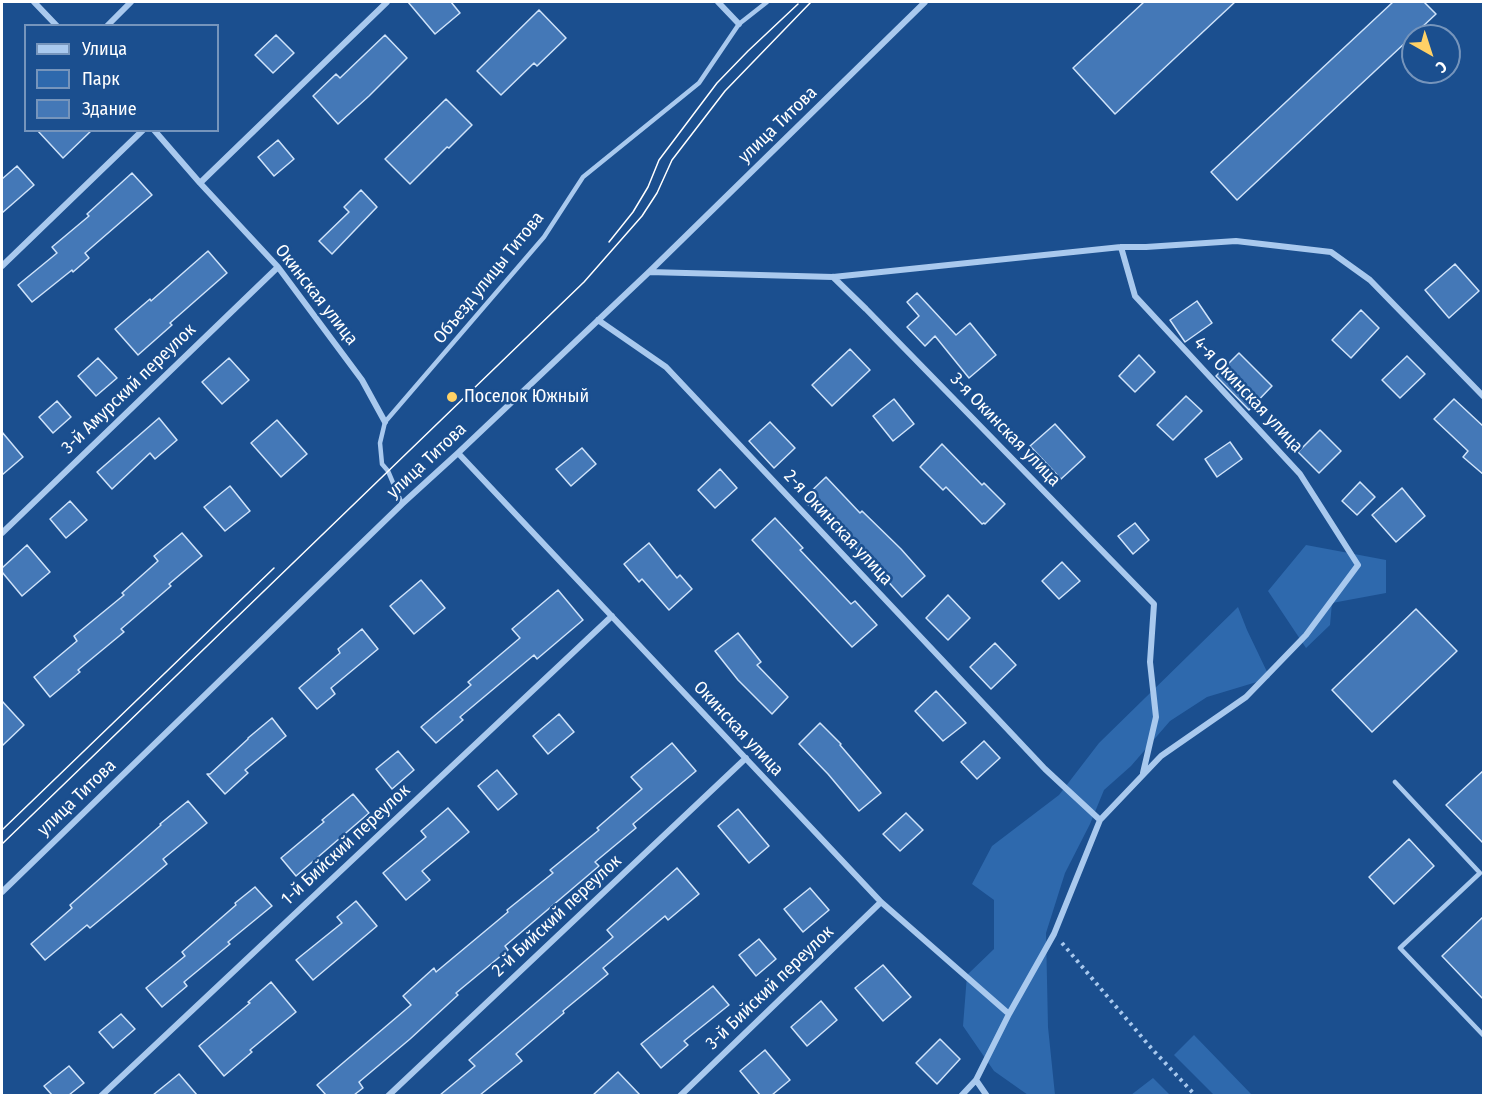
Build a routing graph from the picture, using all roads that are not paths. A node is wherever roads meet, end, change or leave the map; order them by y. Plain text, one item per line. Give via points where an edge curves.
1 (34, 2) edge
2 (131, 2) edge
3 (387, 2) edge
4 (718, 2) edge
5 (767, 2) edge
6 (925, 2) edge
7 (55, 24) edge
8 (109, 24) edge
9 (739, 24) junction
10 (141, 132) edge
11 (156, 132) edge
12 (200, 183) junction
13 (1121, 247) junction
14 (2, 266) edge
15 (278, 267) junction
16 (649, 272) junction
17 (833, 277) junction
18 (598, 320) junction
19 (1484, 397) edge
20 (385, 422) junction
21 (458, 453) junction
22 (402, 504) junction
23 (2, 533) edge
24 (612, 616) junction
25 (746, 758) junction
26 (1143, 774) junction
27 (1395, 782) dead end
28 (1100, 820) junction
29 (2, 892) edge
30 (881, 902) junction
31 (1009, 1014) junction
32 (1484, 1036) edge
33 (976, 1080) junction
34 (101, 1095) edge
35 (388, 1095) edge
36 (680, 1095) edge
37 (961, 1095) edge
38 (987, 1095) edge

1 - 7 street
2 - 8 street
3 - 12 street
4 - 9 street
5 - 9 lane, Объезд улицы Титова
6 - 16 street, улица Титова
9 - 20 lane, Объезд улицы Титова via 699,83 583,177 544,237
10 - 14 street
11 - 12 street, Окинская улица
12 - 15 street, Окинская улица
13 - 17 street
13 - 19 street via 1236,241 1331,252 1370,280
13 - 26 street, 4-я Окинская улица via 1135,296 1300,474 1358,565 1306,635 1246,697 1161,756
15 - 20 street, Окинская улица via 362,380
15 - 23 street, 3-й Амурский переулок
16 - 17 street
16 - 18 street, улица Титова
17 - 26 street, 3-я Окинская улица via 1155,604 1150,662 1156,717
18 - 21 street, улица Титова
18 - 28 street, 2-я Окинская улица via 666,367 1045,769
20 - 22 lane via 382,464
21 - 22 street, улица Титова
21 - 24 street, Окинская улица
22 - 29 street, улица Титова
24 - 25 street, Окинская улица
24 - 34 street, 1-й Бийский переулок
25 - 30 street, Окинская улица
25 - 35 street, 2-й Бийский переулок
26 - 28 street
27 - 32 lane via 1479,873 1400,948
28 - 31 street via 1054,934
30 - 31 street, Окинская улица
30 - 36 street, 3-й Бийский переулок
31 - 33 street
33 - 37 street
33 - 38 street

